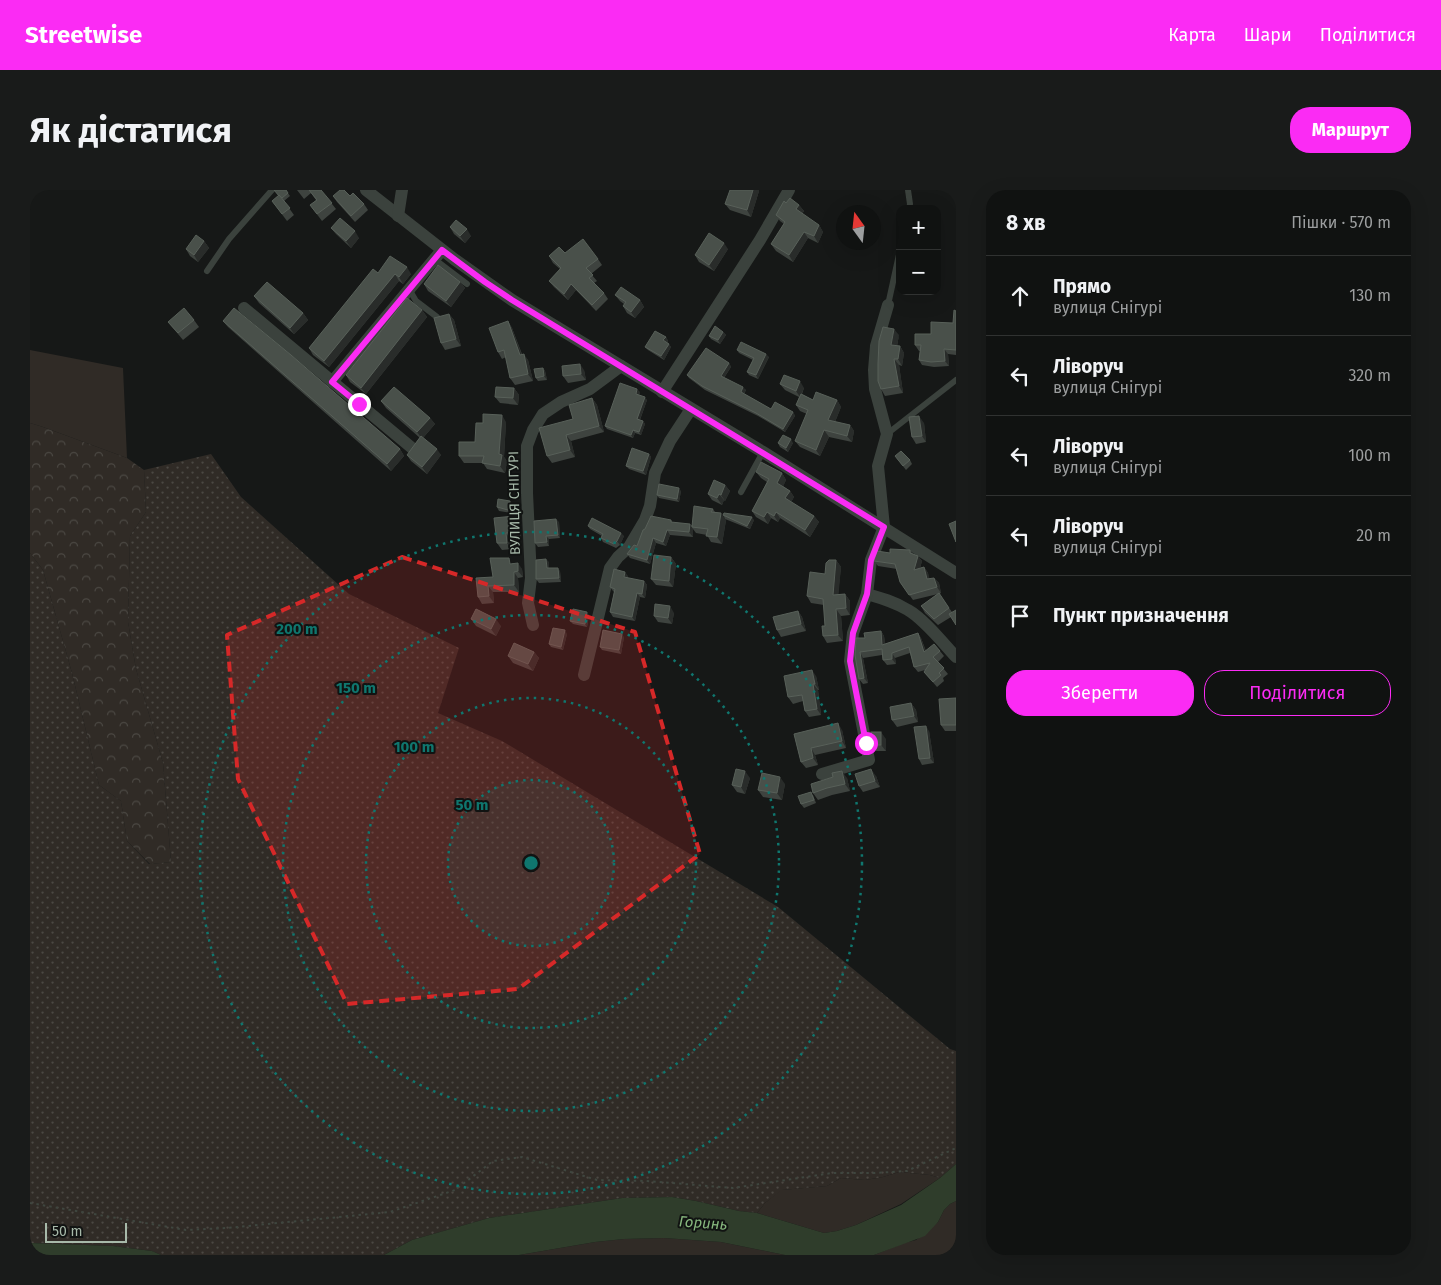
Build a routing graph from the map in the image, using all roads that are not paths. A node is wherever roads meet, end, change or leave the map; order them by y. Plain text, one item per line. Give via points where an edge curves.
1 (272, 190) edge
2 (366, 190) edge
3 (402, 190) edge
4 (790, 190) edge
5 (908, 190) edge
6 (910, 205) edge
7 (398, 216) junction
8 (438, 255) junction
9 (896, 268) edge
10 (207, 271) dead end
11 (468, 284) dead end
12 (409, 289) junction
13 (888, 305) joint
14 (244, 308) dead end
15 (437, 317) edge
16 (620, 366) junction
17 (956, 380) edge
18 (332, 382) junction
19 (662, 392) junction
20 (691, 409) junction
21 (887, 434) junction
22 (412, 448) edge
23 (763, 452) junction
24 (741, 492) dead end
25 (884, 527) junction
26 (956, 573) edge
27 (867, 594) junction
28 (533, 626) dead end
29 (956, 657) edge
30 (584, 675) dead end
31 (822, 774) dead end

1 - 10 lane via 229,239
2 - 7 street
3 - 7 street
4 - 19 street
5 - 6 lane
7 - 8 street
8 - 11 lane
8 - 12 street
8 - 16 street
9 - 13 lane
12 - 15 lane via 416,301
12 - 18 street
13 - 21 street via 876,346 874,370 875,389
14 - 18 street
16 - 19 street
16 - 28 street, ВУЛИЦЯ СНІГУРІ via 590,389 543,414 527,446 531,578 528,603
17 - 21 lane
18 - 22 street
19 - 20 street
20 - 23 street
20 - 30 street via 654,473 645,520 629,547 610,568
21 - 25 street via 878,466
23 - 24 lane
23 - 25 street
25 - 26 street
25 - 27 street via 871,560
27 - 29 street via 908,610
27 - 31 street via 853,633 850,661 868,760

